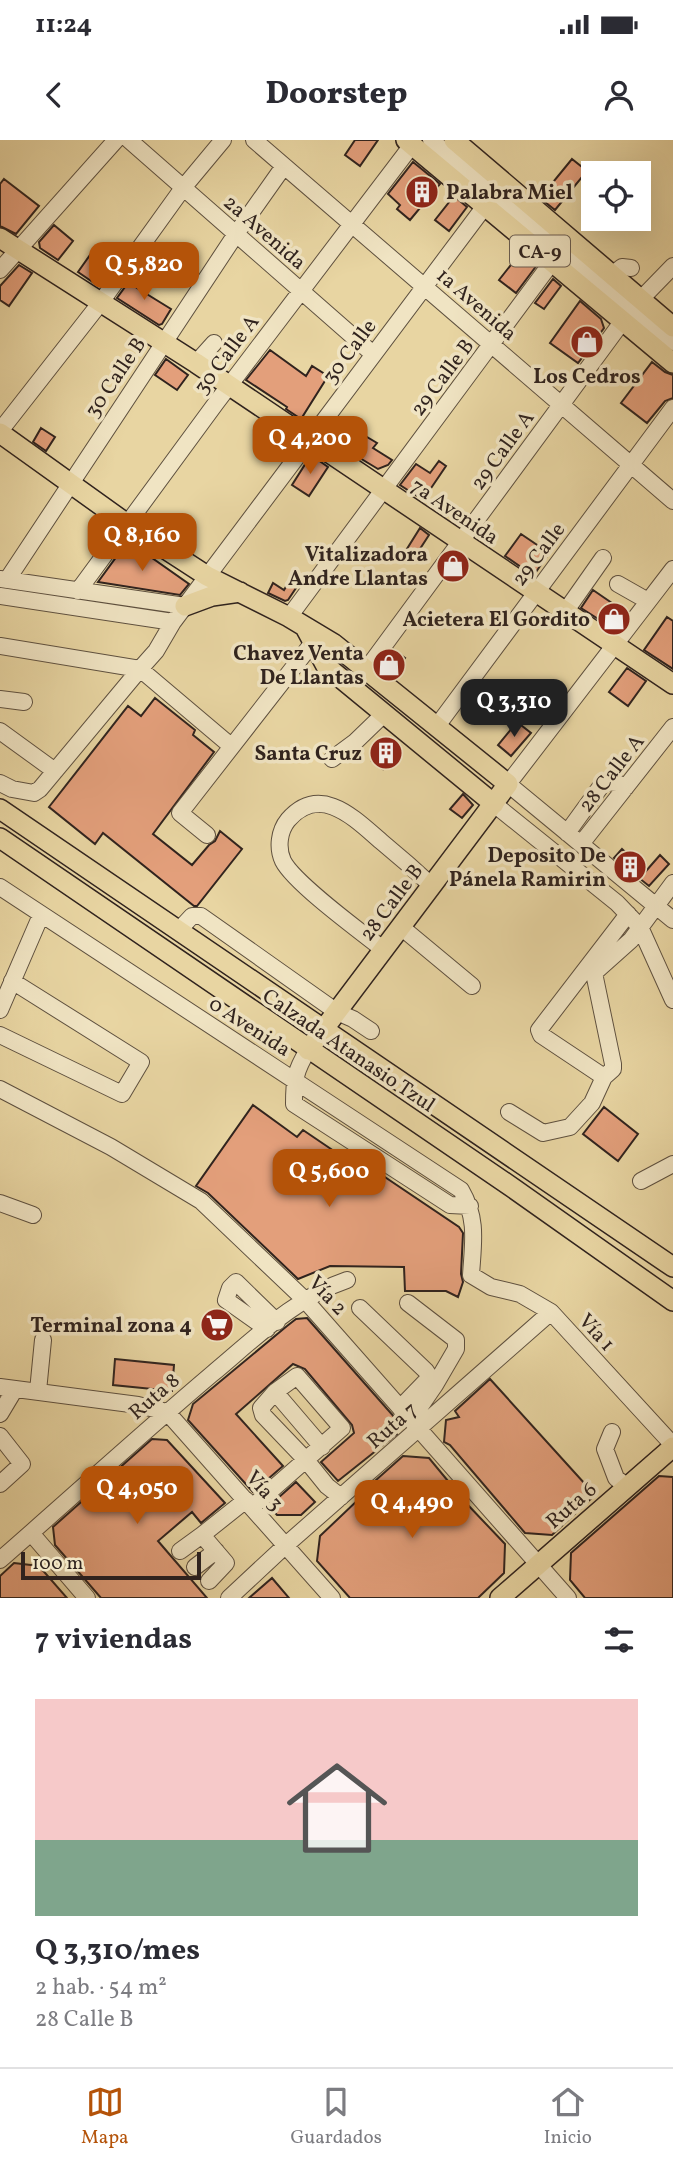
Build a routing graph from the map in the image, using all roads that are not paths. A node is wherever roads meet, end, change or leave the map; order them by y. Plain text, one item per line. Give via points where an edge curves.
1 (116, 140) edge
2 (130, 140) edge
3 (223, 140) edge
4 (254, 140) edge
5 (431, 140) edge
6 (454, 140) edge
7 (409, 142) edge
8 (284, 166) junction
9 (183, 188) junction
10 (485, 206) junction
11 (352, 224) junction
12 (236, 234) junction
13 (0, 238) edge
14 (17, 250) junction
15 (552, 262) junction
16 (673, 266) edge
17 (0, 270) edge
18 (636, 281) junction
19 (424, 286) junction
20 (300, 291) junction
21 (102, 302) junction
22 (622, 322) junction
23 (673, 327) edge
24 (164, 342) junction
25 (214, 342) dead end
26 (673, 342) edge
27 (492, 344) junction
28 (373, 354) junction
29 (197, 363) junction
30 (673, 363) edge
31 (229, 386) junction
32 (561, 404) junction
33 (673, 408) edge
34 (0, 432) edge
35 (309, 439) junction
36 (631, 464) junction
37 (69, 483) junction
38 (384, 490) junction
39 (670, 491) edge
40 (127, 524) junction
41 (460, 541) junction
42 (598, 555) dead end
43 (673, 569) edge
44 (207, 576) junction
45 (4, 579) edge
46 (618, 584) dead end
47 (78, 591) junction
48 (241, 592) junction
49 (536, 593) junction
50 (0, 596) edge
51 (648, 601) junction
52 (185, 606) junction
53 (560, 609) junction
54 (289, 617) junction
55 (173, 622) junction
56 (313, 636) junction
57 (615, 645) junction
58 (0, 646) edge
59 (140, 669) junction
60 (366, 670) junction
61 (673, 684) edge
62 (0, 699) edge
63 (24, 702) dead end
64 (384, 714) junction
65 (437, 726) junction
66 (673, 727) edge
67 (0, 731) edge
68 (231, 746) junction
69 (332, 759) dead end
70 (55, 771) junction
71 (0, 783) edge
72 (508, 784) junction
73 (626, 787) junction
74 (494, 804) junction
75 (0, 809) edge
76 (568, 833) junction
77 (207, 835) dead end
78 (0, 838) edge
79 (581, 844) junction
80 (673, 883) edge
81 (432, 886) junction
82 (0, 887) edge
83 (656, 906) junction
84 (628, 914) junction
85 (41, 915) junction
86 (673, 920) edge
87 (640, 927) junction
88 (401, 928) junction
89 (179, 930) junction
90 (620, 939) junction
91 (384, 950) junction
92 (12, 981) junction
93 (472, 986) dead end
94 (673, 1000) edge
95 (0, 1010) edge
96 (337, 1012) junction
97 (325, 1029) junction
98 (371, 1031) dead end
99 (0, 1035) edge
100 (308, 1050) junction
101 (604, 1077) junction
102 (294, 1079) junction
103 (0, 1089) edge
104 (509, 1112) dead end
105 (673, 1164) edge
106 (641, 1181) dead end
107 (0, 1203) edge
108 (470, 1206) junction
109 (33, 1215) dead end
110 (673, 1267) edge
111 (347, 1280) dead end
112 (305, 1300) junction
113 (673, 1301) edge
114 (408, 1303) dead end
115 (360, 1308) dead end
116 (551, 1312) junction
117 (43, 1340) dead end
118 (433, 1381) junction
119 (8, 1388) edge
120 (38, 1391) junction
121 (275, 1392) junction
122 (167, 1412) junction
123 (0, 1413) edge
124 (410, 1419) junction
125 (612, 1433) dead end
126 (0, 1436) edge
127 (673, 1446) edge
128 (322, 1447) junction
129 (306, 1460) junction
130 (0, 1484) edge
131 (627, 1487) junction
132 (341, 1497) junction
133 (249, 1503) junction
134 (31, 1533) junction
135 (202, 1535) junction
136 (286, 1545) junction
137 (216, 1550) junction
138 (3, 1551) edge
139 (180, 1551) dead end
140 (538, 1564) junction
141 (195, 1567) dead end
142 (209, 1581) dead end
143 (86, 1598) edge
144 (229, 1598) edge
145 (332, 1598) edge
146 (500, 1598) edge
147 (568, 1598) edge

1 - 14 street
2 - 9 street, 2a Avenida
3 - 9 street
4 - 8 street, 1a Avenida
5 - 26 street
6 - 18 main road, CA-9
7 - 10 main road, CA-9
7 - 11 street, 30 Calle A
8 - 11 street, 1a Avenida
8 - 12 street, 30 Calle B
9 - 12 street, 2a Avenida
9 - 21 street
10 - 15 main road, CA-9
10 - 19 street, 30 Calle
11 - 19 street, 1a Avenida
11 - 20 street, 30 Calle A
12 - 20 street, 2a Avenida
12 - 24 street, 30 Calle B
13 - 14 main road, 7a Avenida
14 - 17 street
14 - 21 main road, 7a Avenida
15 - 22 main road, CA-9
15 - 27 street, 29 Calle B
16 - 18 street
18 - 23 main road, CA-9
19 - 27 street, 1a Avenida
19 - 28 street, 30 Calle
20 - 28 street, 2a Avenida
20 - 31 street, 30 Calle A
21 - 24 main road, 7a Avenida
21 - 34 street
22 - 30 main road, CA-9
22 - 32 street, 29 Calle A
24 - 29 main road, 7a Avenida
24 - 37 street, 30 Calle B
25 - 29 street
27 - 32 street, 1a Avenida
27 - 38 street, 29 Calle B
28 - 35 street, 30 Calle
29 - 31 main road, 7a Avenida
31 - 35 main road, 7a Avenida
31 - 40 street, 30 Calle A
32 - 36 street, 1a Avenida
32 - 41 street, 29 Calle A
33 - 36 street, 29 Calle
34 - 37 main road
35 - 38 main road, 7a Avenida
35 - 44 street, 30 Calle
36 - 39 street, 1a Avenida
36 - 49 street, 29 Calle
37 - 40 main road
37 - 45 street, 30 Calle B
38 - 41 main road, 7a Avenida
38 - 54 street, 29 Calle B
40 - 44 main road
40 - 47 street, 30 Calle A
41 - 49 main road, 7a Avenida
41 - 60 street, 29 Calle A
42 - 53 street
43 - 51 street, 28 Calle B
44 - 48 main road
44 - 52 street, 30 Calle
45 - 47 street
46 - 51 street
47 - 52 street
48 - 52 main road
48 - 54 main road
49 - 53 main road, 7a Avenida
49 - 65 street, 29 Calle
50 - 55 street
51 - 57 street, 28 Calle B
52 - 55 street, 30 Calle
53 - 57 main road, 7a Avenida
54 - 56 main road
55 - 59 street, 30 Calle
56 - 60 main road via 334,644
56 - 64 main road via 326,666
56 - 68 street
57 - 61 main road, 7a Avenida
57 - 72 street, 28 Calle B
58 - 59 street
59 - 68 street
59 - 70 street, 30 Calle
60 - 65 main road
62 - 63 street
64 - 69 street
64 - 74 main road
65 - 72 main road
66 - 73 street, 28 Calle A
67 - 70 street
68 - 77 street via 180,813
70 - 71 street, 30 Calle via 34,793
72 - 74 main road, 28 Calle B
72 - 76 street
73 - 76 street via 604,782
73 - 79 street, 28 Calle A
74 - 81 main road, 28 Calle B
74 - 84 street
75 - 89 main road, Calzada Atanasio Tzul
76 - 79 street
78 - 100 main road, Calzada Atanasio Tzul
79 - 83 street
80 - 83 street
81 - 88 main road, 28 Calle B
81 - 91 street via 351,814 332,806 310,805 283,827 279,846 283,861 296,878
82 - 85 street, 0 Avenida
83 - 86 street
83 - 87 street
84 - 87 street
84 - 90 street
85 - 92 street
85 - 102 street, 0 Avenida
87 - 90 street
87 - 94 street
88 - 91 main road, 28 Calle B
88 - 93 street
89 - 96 street via 192,916 201,916
89 - 97 main road, Calzada Atanasio Tzul
90 - 101 street via 594,973 613,1063
90 - 101 street via 539,1030
91 - 96 main road, 28 Calle B
92 - 95 street
92 - 99 street via 141,1062 122,1094
96 - 97 main road, 28 Calle B
96 - 98 street
97 - 100 main road, 28 Calle B
97 - 110 main road, Calzada Atanasio Tzul
100 - 102 street, 28 Calle B
100 - 113 main road, Calzada Atanasio Tzul
101 - 104 street via 592,1103 570,1126 543,1132
102 - 108 street, 0 Avenida via 461,1190
102 - 108 street, 28 Calle B via 294,1104 450,1205
103 - 112 street, Vía 2 via 201,1201
105 - 106 street
107 - 109 street
108 - 116 street, Vía 1 via 474,1223 471,1275
111 - 112 street, Ruta 8
112 - 122 street, Ruta 8
112 - 124 street, Vía 2
114 - 118 street via 456,1340 456,1349
115 - 118 street
116 - 124 street, Ruta 7
116 - 127 street, Vía 1
117 - 120 street
118 - 124 street
119 - 120 street
119 - 123 street
120 - 122 street
121 - 128 street
121 - 128 street via 297,1376 342,1428
121 - 129 street via 261,1408 263,1415
122 - 133 street, Vía 3
122 - 134 street, Ruta 8
124 - 132 street, Ruta 7
124 - 140 street, Vía 2
125 - 131 street via 605,1449 616,1478
126 - 130 street via 22,1464
127 - 131 main road, Ruta 6
128 - 129 street
129 - 132 street
129 - 133 street
131 - 140 main road, Ruta 6
132 - 136 street, Ruta 7
133 - 135 street
133 - 136 street, Vía 3
134 - 138 street, Ruta 8
134 - 143 street
135 - 137 street
135 - 139 street
136 - 144 street, Ruta 7
136 - 145 street, Vía 3
137 - 141 street
137 - 142 street via 226,1563
140 - 146 main road, Ruta 6
140 - 147 street, Vía 2

